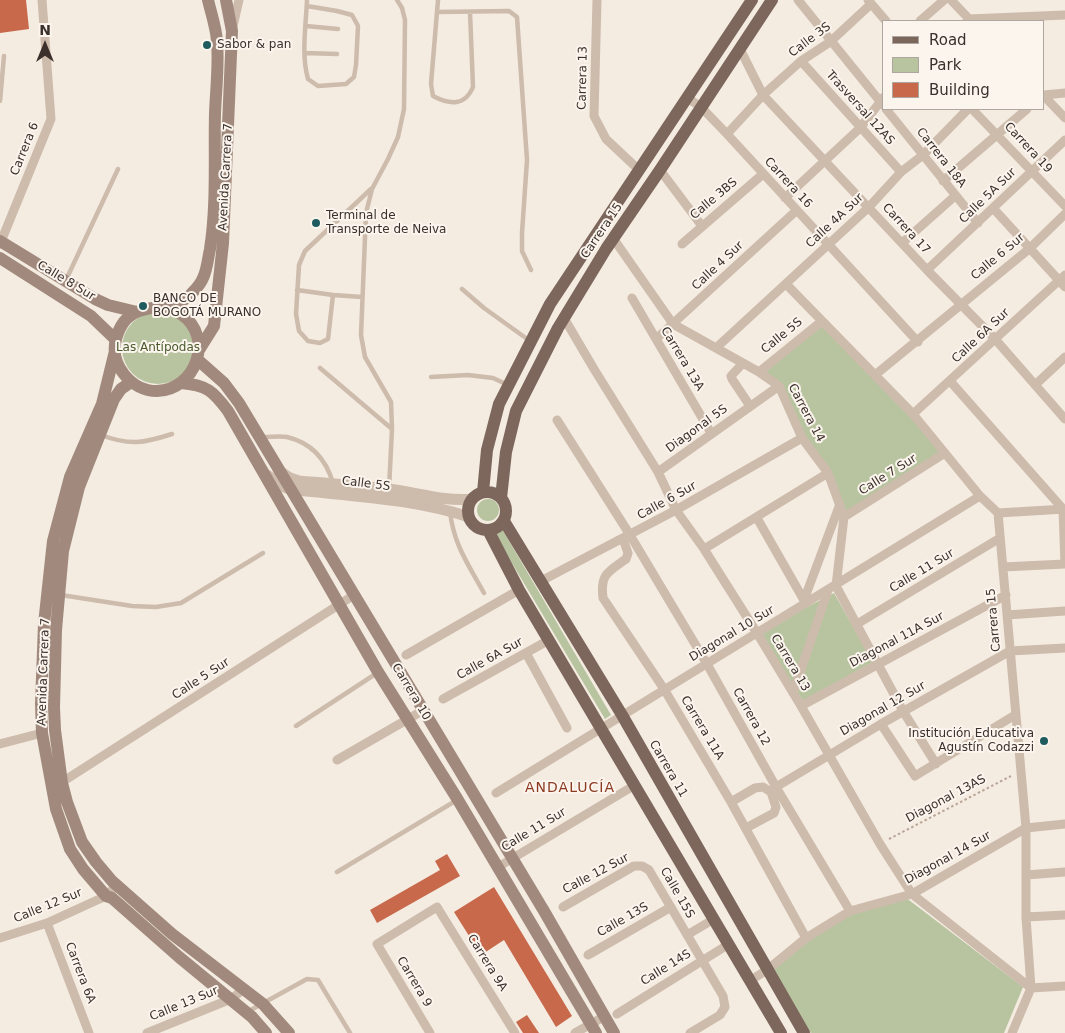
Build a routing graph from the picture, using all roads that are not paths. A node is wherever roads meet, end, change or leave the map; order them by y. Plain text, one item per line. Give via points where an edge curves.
1 (42, 0) edge
2 (208, 0) edge
3 (226, 0) edge
4 (239, 0) edge
5 (397, 0) edge
6 (438, 0) edge
7 (597, 0) edge
8 (752, 0) edge
9 (772, 0) edge
10 (798, 0) edge
11 (944, 0) edge
12 (951, 0) edge
13 (869, 2) edge
14 (307, 3) edge
15 (437, 12) junction
16 (470, 12) junction
17 (1065, 15) edge
18 (885, 20) edge
19 (921, 20) edge
20 (968, 20) edge
21 (985, 20) edge
22 (306, 26) junction
23 (338, 29) dead end
24 (232, 32) junction
25 (830, 42) junction
26 (740, 49) junction
27 (305, 53) junction
28 (337, 54) dead end
29 (4, 56) dead end
30 (801, 61) junction
31 (1065, 94) edge
32 (763, 95) junction
33 (1045, 96) edge
34 (1045, 97) edge
35 (686, 98) junction
36 (0, 101) edge
37 (882, 102) edge
38 (882, 104) edge
39 (701, 107) junction
40 (888, 110) edge
41 (969, 110) edge
42 (971, 110) edge
43 (1026, 110) edge
44 (1065, 118) edge
45 (860, 128) junction
46 (727, 134) junction
47 (998, 134) junction
48 (1065, 140) edge
49 (923, 155) junction
50 (825, 160) junction
51 (118, 170) dead end
52 (639, 170) junction
53 (660, 170) junction
54 (901, 172) junction
55 (1032, 172) junction
56 (763, 174) junction
57 (943, 181) junction
58 (372, 188) junction
59 (955, 196) junction
60 (785, 198) junction
61 (1065, 206) edge
62 (869, 207) junction
63 (993, 208) junction
64 (797, 210) junction
65 (1065, 214) edge
66 (978, 223) junction
67 (702, 226) junction
68 (614, 238) junction
69 (0, 242) edge
70 (902, 243) junction
71 (682, 244) dead end
72 (828, 245) junction
73 (1029, 248) junction
74 (0, 258) edge
75 (531, 270) dead end
76 (928, 270) junction
77 (65, 281) junction
78 (1063, 281) edge
79 (786, 284) junction
80 (462, 289) dead end
81 (297, 290) junction
82 (333, 295) junction
83 (362, 297) junction
84 (632, 298) dead end
85 (960, 304) junction
86 (156, 306) junction
87 (137, 312) junction
88 (564, 318) junction
89 (822, 321) junction
90 (674, 324) junction
91 (656, 339) junction
92 (995, 339) junction
93 (531, 341) junction
94 (918, 342) junction
95 (115, 346) junction
96 (716, 348) junction
97 (199, 355) junction
98 (1065, 357) edge
99 (743, 363) junction
100 (320, 368) dead end
101 (759, 372) junction
102 (875, 376) junction
103 (431, 377) dead end
104 (950, 381) junction
105 (131, 382) junction
106 (181, 383) junction
107 (1035, 384) junction
108 (508, 386) junction
109 (779, 386) junction
110 (750, 406) junction
111 (913, 414) junction
112 (1065, 419) edge
113 (557, 420) dead end
114 (392, 429) junction
115 (711, 433) junction
116 (172, 434) dead end
117 (100, 435) junction
118 (260, 438) junction
119 (802, 438) junction
120 (945, 453) junction
121 (276, 468) junction
122 (264, 472) junction
123 (658, 472) junction
124 (828, 473) junction
125 (333, 484) junction
126 (289, 489) junction
127 (389, 495) junction
128 (478, 496) junction
129 (980, 496) junction
130 (501, 498) junction
131 (840, 504) junction
132 (1064, 509) edge
133 (676, 510) junction
134 (449, 511) junction
135 (998, 514) junction
136 (469, 517) junction
137 (844, 517) junction
138 (757, 518) junction
139 (504, 521) junction
140 (488, 530) junction
141 (627, 537) junction
142 (1000, 538) junction
143 (704, 550) junction
144 (263, 553) dead end
145 (1065, 564) edge
146 (1003, 567) junction
147 (541, 581) junction
148 (832, 588) junction
149 (519, 590) junction
150 (484, 592) dead end
151 (59, 595) junction
152 (354, 595) junction
153 (1006, 596) junction
154 (805, 602) junction
155 (340, 605) junction
156 (1065, 611) edge
157 (1008, 615) junction
158 (857, 624) junction
159 (757, 633) junction
160 (549, 640) junction
161 (1065, 648) edge
162 (1010, 651) junction
163 (526, 653) junction
164 (406, 656) dead end
165 (707, 664) junction
166 (878, 664) junction
167 (378, 672) junction
168 (664, 689) junction
169 (793, 693) junction
170 (443, 699) dead end
171 (801, 706) junction
172 (422, 710) junction
173 (903, 711) junction
174 (1015, 715) junction
175 (622, 716) junction
176 (408, 719) junction
177 (881, 724) junction
178 (296, 726) dead end
179 (567, 728) dead end
180 (602, 728) junction
181 (42, 733) junction
182 (0, 744) edge
183 (829, 755) junction
184 (337, 760) dead end
185 (936, 764) junction
186 (57, 785) junction
187 (635, 785) junction
188 (774, 789) junction
189 (496, 793) dead end
190 (458, 800) junction
191 (731, 802) junction
192 (1065, 824) edge
193 (746, 828) junction
194 (1026, 828) junction
195 (512, 858) junction
196 (642, 866) joint
197 (498, 867) junction
198 (337, 872) dead end
199 (1065, 872) edge
200 (1026, 875) junction
201 (117, 885) junction
202 (912, 894) junction
203 (106, 896) junction
204 (563, 906) dead end
205 (670, 907) junction
206 (850, 911) junction
207 (1065, 915) edge
208 (1026, 918) junction
209 (714, 919) junction
210 (47, 923) junction
211 (687, 935) junction
212 (0, 938) edge
213 (806, 938) junction
214 (377, 944) joint
215 (729, 944) junction
216 (588, 954) dead end
217 (702, 960) junction
218 (767, 970) junction
219 (751, 980) junction
220 (1065, 986) edge
221 (1031, 988) junction
222 (244, 989) junction
223 (231, 999) junction
224 (263, 1004) junction
225 (247, 1012) junction
226 (611, 1015) junction
227 (594, 1028) edge
228 (89, 1033) edge
229 (147, 1033) edge
230 (266, 1033) edge
231 (289, 1033) edge
232 (350, 1033) edge
233 (430, 1033) edge
234 (515, 1033) edge
235 (575, 1033) edge
236 (614, 1033) edge
237 (690, 1033) edge
238 (781, 1033) edge
239 (804, 1033) edge
240 (1012, 1033) edge

1 - 69 street, Carrera 6 via 51,119
2 - 86 main road, Avenida Carrera 7 via 217,40 212,232 208,257 203,278 190,296 176,304
3 - 24 main road, Avenida Carrera 7
4 - 24 street
5 - 58 lane via 404,20 404,109 398,137
6 - 15 lane
7 - 52 street, Carrera 13 via 594,116 606,139
8 - 35 main road, Carrera 15
9 - 26 main road, Carrera 15
10 - 25 street, Carrera 18A
11 - 19 street
12 - 20 street
13 - 18 street
13 - 25 street, Calle 3S
14 - 22 lane
14 - 27 lane via 352,15 358,26 354,77 346,84 318,86 308,80
15 - 16 lane
15 - 16 lane via 431,84 433,96 442,101 462,102 469,97 473,87
16 - 75 lane via 509,11 517,17 527,160 522,251
17 - 21 street
22 - 23 lane
22 - 27 lane
24 - 97 main road, Avenida Carrera 7 via 223,243 214,326
25 - 30 street, Calle 3S
25 - 37 street, Carrera 18A
26 - 32 street, Carrera 17
26 - 39 main road, Carrera 15
27 - 28 lane
29 - 36 lane
30 - 32 street, Calle 3S
30 - 45 street, Trasversal 12AS
31 - 33 street
32 - 46 street, Calle 3S
32 - 50 street, Carrera 17
34 - 44 street
35 - 39 street, Carrera 16
35 - 52 main road, Carrera 15
38 - 45 street
39 - 46 street, Carrera 16
39 - 53 main road, Carrera 15
40 - 49 street, Carrera 18A
41 - 49 street, Calle 4A Sur
42 - 47 street, Carrera 19
43 - 47 street
45 - 50 street
45 - 54 street, Trasversal 12AS
46 - 56 street, Carrera 16
47 - 55 street, Carrera 19
47 - 57 street
48 - 55 street, Calle 5A Sur
49 - 54 street, Calle 4A Sur
49 - 57 street, Carrera 18A
50 - 60 street
50 - 62 street, Carrera 17
51 - 77 lane
52 - 93 main road, Carrera 15 via 550,304
53 - 67 street
53 - 68 main road, Carrera 15
54 - 62 street, Calle 4A Sur
55 - 61 street, Carrera 19
55 - 63 street, Calle 5A Sur
56 - 60 street, Carrera 16
56 - 67 street, Calle 3BS
57 - 59 street, Carrera 18A
58 - 81 lane via 305,251 299,265
58 - 83 lane via 366,213
59 - 66 street, Carrera 18A
59 - 70 street
60 - 64 street, Carrera 16
62 - 70 street, Carrera 17
62 - 72 street, Calle 4A Sur
63 - 66 street, Calle 5A Sur
63 - 73 street
64 - 72 street, Carrera 16
64 - 90 street, Calle 4 Sur
65 - 73 street, Calle 6 Sur
66 - 76 street, Calle 5A Sur
67 - 71 street, Calle 3BS
68 - 88 main road, Carrera 15
68 - 90 street, Carrera 14
69 - 77 main road, Calle 8 Sur
70 - 76 street, Carrera 17
72 - 79 street, Calle 4A Sur
72 - 94 street, Carrera 16
73 - 78 street
73 - 85 street, Calle 6 Sur
74 - 95 main road, Calle 8 Sur via 92,316
76 - 85 street, Carrera 17
77 - 87 main road, Calle 8 Sur via 108,305
78 - 92 street, Calle 6A Sur
79 - 89 street
79 - 96 street, Calle 4A Sur
80 - 93 lane
81 - 82 lane
81 - 82 lane via 299,331 308,341 320,343 328,339
82 - 83 lane
83 - 114 lane via 361,335 365,357 391,402
84 - 91 street, Carrera 13A
85 - 92 street, Carrera 17
85 - 94 street, Calle 6 Sur
86 - 87 main road
86 - 97 main road via 182,315 192,324 198,337
87 - 95 main road via 120,329
88 - 123 street, Carrera 13
88 - 130 main road, Carrera 15 via 516,411 506,452
89 - 101 street, Calle 5S
89 - 102 street
90 - 91 street, Calle 4 Sur
90 - 96 street, Carrera 14
91 - 115 street, Carrera 13A
92 - 104 street, Calle 6A Sur
92 - 107 street, Carrera 17
93 - 108 main road, Carrera 15
94 - 102 street, Calle 6 Sur
95 - 105 main road via 121,370
95 - 181 main road, Avenida Carrera 7 via 102,404 70,477 53,541 44,624
96 - 99 street, Carrera 14
97 - 106 main road via 189,376
97 - 118 main road, Carrera 10 via 239,403
98 - 107 street
99 - 101 street, Carrera 14
99 - 110 street via 731,376
100 - 114 lane
101 - 109 street, Carrera 14
102 - 111 street
103 - 108 lane via 468,375 493,378
104 - 111 street, Calle 6A Sur
104 - 132 street
105 - 106 main road via 156,391
105 - 117 main road, Avenida Carrera 7 via 114,399
106 - 122 main road, Carrera 10 via 198,385 216,395
107 - 112 street, Carrera 17
108 - 128 main road, Carrera 15 via 499,404
109 - 110 street
109 - 119 street, Carrera 14
110 - 115 street, Diagonal 5S
111 - 120 street
113 - 141 street, Carrera 12
114 - 127 lane
115 - 123 street, Diagonal 5S
116 - 117 lane via 146,442 119,442
117 - 151 main road, Avenida Carrera 7 via 79,486 63,551
118 - 121 main road, Carrera 10
118 - 125 lane via 287,437 306,445 322,457
119 - 124 street, Carrera 14
119 - 133 street, Calle 6 Sur
120 - 129 street
120 - 137 street, Calle 7 Sur
121 - 125 street, Calle 5S via 299,481
121 - 126 main road, Carrera 10
122 - 126 street, Calle 5S via 278,485
122 - 155 main road, Carrera 10
123 - 133 street, Carrera 13
124 - 131 street, Carrera 14
124 - 138 street
125 - 127 street, Calle 5S
126 - 127 street, Calle 5S
126 - 152 main road, Carrera 10
127 - 128 street, Calle 5S via 461,500
127 - 134 street, Calle 5S
128 - 130 main road via 496,494
128 - 136 main road via 468,509
129 - 135 street
129 - 148 street, Diagonal 10 Sur
130 - 139 main road via 506,508
131 - 137 street, Carrera 14
131 - 154 street
132 - 135 street
132 - 145 street
133 - 141 street, Calle 6 Sur
133 - 143 street, Carrera 13
134 - 136 street, Calle 5S
134 - 150 lane via 457,546
135 - 142 street, Carrera 15
136 - 140 main road via 476,527
137 - 148 street, Carrera 14
138 - 143 street
138 - 154 street
139 - 140 main road
139 - 147 main road, Carrera 11
140 - 149 main road
141 - 147 street, Calle 6 Sur
141 - 165 street, Carrera 12
141 - 168 street, Carrera 11A via 626,559 606,574 602,584 603,598
142 - 146 street, Carrera 15
142 - 158 street, Calle 11 Sur
143 - 159 street, Carrera 13
144 - 151 lane via 181,603 132,606
145 - 146 street
146 - 153 street, Carrera 15
147 - 175 main road, Carrera 11
148 - 154 street, Diagonal 10 Sur
148 - 158 street
148 - 169 street, Carrera 14
149 - 160 main road
149 - 164 street
151 - 186 main road, Avenida Carrera 7 via 54,707
152 - 155 street, Calle 5 Sur
152 - 172 main road, Carrera 10
153 - 157 street, Carrera 15
153 - 166 street, Diagonal 11A Sur
154 - 159 street, Diagonal 10 Sur
155 - 167 main road, Carrera 10
155 - 186 street, Calle 5 Sur
156 - 157 street
157 - 162 street, Carrera 15
158 - 166 street
159 - 165 street, Diagonal 10 Sur
159 - 169 street, Carrera 13
160 - 163 street, Calle 6A Sur
160 - 180 main road
161 - 162 street
162 - 173 street, Diagonal 12 Sur
162 - 174 street, Carrera 15
163 - 170 street, Calle 6A Sur
163 - 179 street
165 - 168 street, Diagonal 10 Sur
165 - 188 street, Carrera 12
166 - 171 street, Diagonal 11A Sur
166 - 173 street
167 - 176 main road, Carrera 10
167 - 178 lane
168 - 175 street, Diagonal 10 Sur
168 - 191 street, Carrera 11A
169 - 171 street, Carrera 13
171 - 183 street, Carrera 13
172 - 176 street
172 - 195 main road, Carrera 10
173 - 177 street, Diagonal 12 Sur
173 - 185 street
174 - 185 street
174 - 194 street, Carrera 15
175 - 180 street, Diagonal 10 Sur
175 - 218 main road, Carrera 11
176 - 184 street
176 - 190 main road, Carrera 10
177 - 183 street, Diagonal 12 Sur
177 - 185 street via 915,776
180 - 187 main road
180 - 189 street, Diagonal 10 Sur
181 - 182 street
181 - 186 main road, Avenida Carrera 7
183 - 188 street, Diagonal 12 Sur
183 - 202 street, Carrera 13
186 - 201 main road, Avenida Carrera 7 via 82,842
186 - 203 main road, Avenida Carrera 7 via 56,809 70,848
187 - 195 street, Calle 11 Sur
187 - 209 main road
188 - 191 street via 755,788
188 - 193 street via 774,813
188 - 206 street, Carrera 12
190 - 197 main road, Carrera 10
190 - 198 lane
191 - 193 street, Carrera 11A
192 - 194 street
193 - 213 street, Carrera 11A
194 - 200 street, Carrera 15
194 - 202 street, Diagonal 14 Sur
195 - 197 street, Calle 11 Sur
195 - 226 main road, Carrera 10
196 - 204 street, Calle 12 Sur via 634,866
196 - 205 street, Calle 15S via 649,870
197 - 227 main road, Carrera 10
199 - 200 street
200 - 208 street, Carrera 15
201 - 203 street
201 - 222 main road, Avenida Carrera 7 via 172,934
202 - 206 street, Diagonal 14 Sur
202 - 221 street, Carrera 13
203 - 210 street, Calle 12 Sur
203 - 223 main road, Avenida Carrera 7
205 - 211 street, Calle 15S
205 - 216 street, Calle 13S
206 - 213 street, Diagonal 14 Sur
207 - 208 street
208 - 221 street, Carrera 15
209 - 211 street, Calle 15S
209 - 215 main road
210 - 212 street, Calle 12 Sur
210 - 228 street, Carrera 6A
211 - 217 street, Calle 15S
213 - 218 street, Diagonal 14 Sur
214 - 233 street, Carrera 9
214 - 234 street, Carrera 9A via 438,907
215 - 217 street, Calle 14S
215 - 219 main road
217 - 226 street, Calle 14S
217 - 237 street, Calle 15S via 723,996 725,1007 720,1015
218 - 219 street, Diagonal 14 Sur
218 - 239 main road, Carrera 11
219 - 238 main road
220 - 221 street
221 - 240 street, Carrera 15
222 - 223 street, Calle 13 Sur
222 - 224 main road, Avenida Carrera 7
223 - 225 main road, Avenida Carrera 7
223 - 229 street, Calle 13 Sur
224 - 225 lane
224 - 231 main road, Avenida Carrera 7
224 - 232 lane via 307,979 318,980
225 - 230 main road, Avenida Carrera 7
226 - 227 street, Calle 14S
226 - 236 main road, Carrera 10
227 - 235 street, Calle 14S

